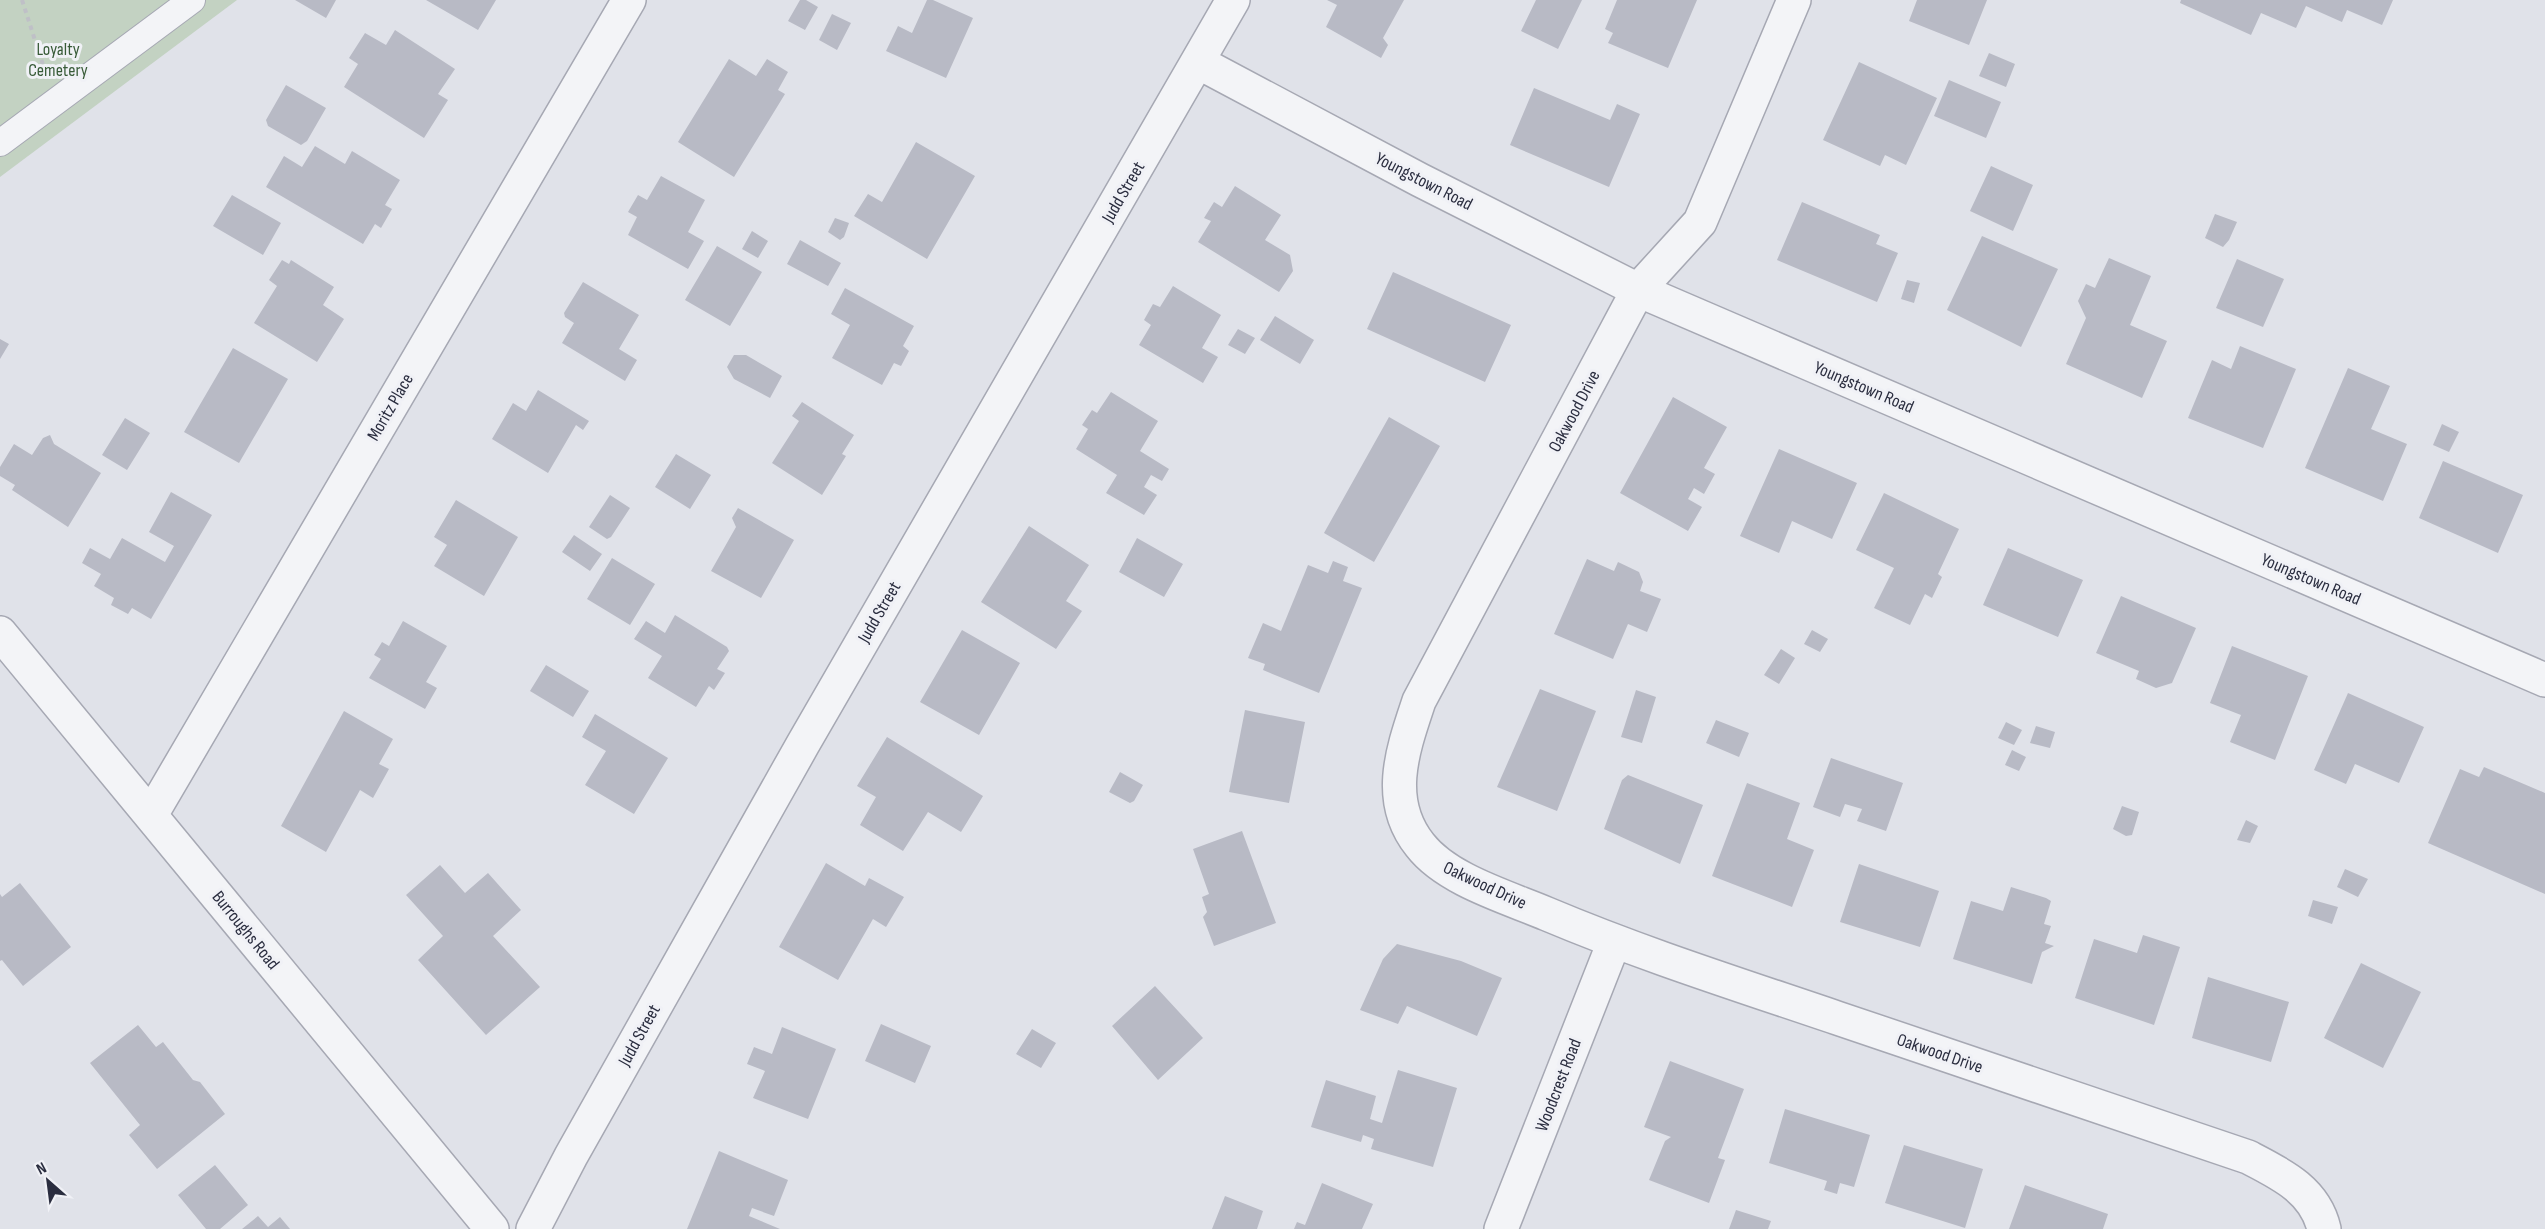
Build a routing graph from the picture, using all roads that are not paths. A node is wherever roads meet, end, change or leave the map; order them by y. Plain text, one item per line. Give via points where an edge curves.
1 (192, 0) edge
2 (630, 0) edge
3 (1233, 0) edge
4 (1794, 0) edge
5 (1198, 62) junction
6 (0, 143) edge
7 (1638, 290) junction
8 (0, 633) edge
9 (2545, 680) edge
10 (152, 815) junction
11 (1614, 942) junction
12 (492, 1229) edge
13 (533, 1229) edge
14 (1501, 1229) edge
15 (2324, 1229) edge

1 - 6 lane
2 - 10 street, Moritz Place
3 - 5 street, Judd Street
4 - 7 street, Oakwood Drive via 1700,222
5 - 7 street, Youngstown Road
5 - 13 street, Judd Street via 803,744
7 - 9 street, Youngstown Road
7 - 11 street, Oakwood Drive via 1419,701 1399,768 1405,820 1433,860 1462,878
8 - 10 street, Burroughs Road
10 - 12 street, Burroughs Road
11 - 14 street, Woodcrest Road
11 - 15 street, Oakwood Drive via 2248,1157 2293,1181 2320,1214

